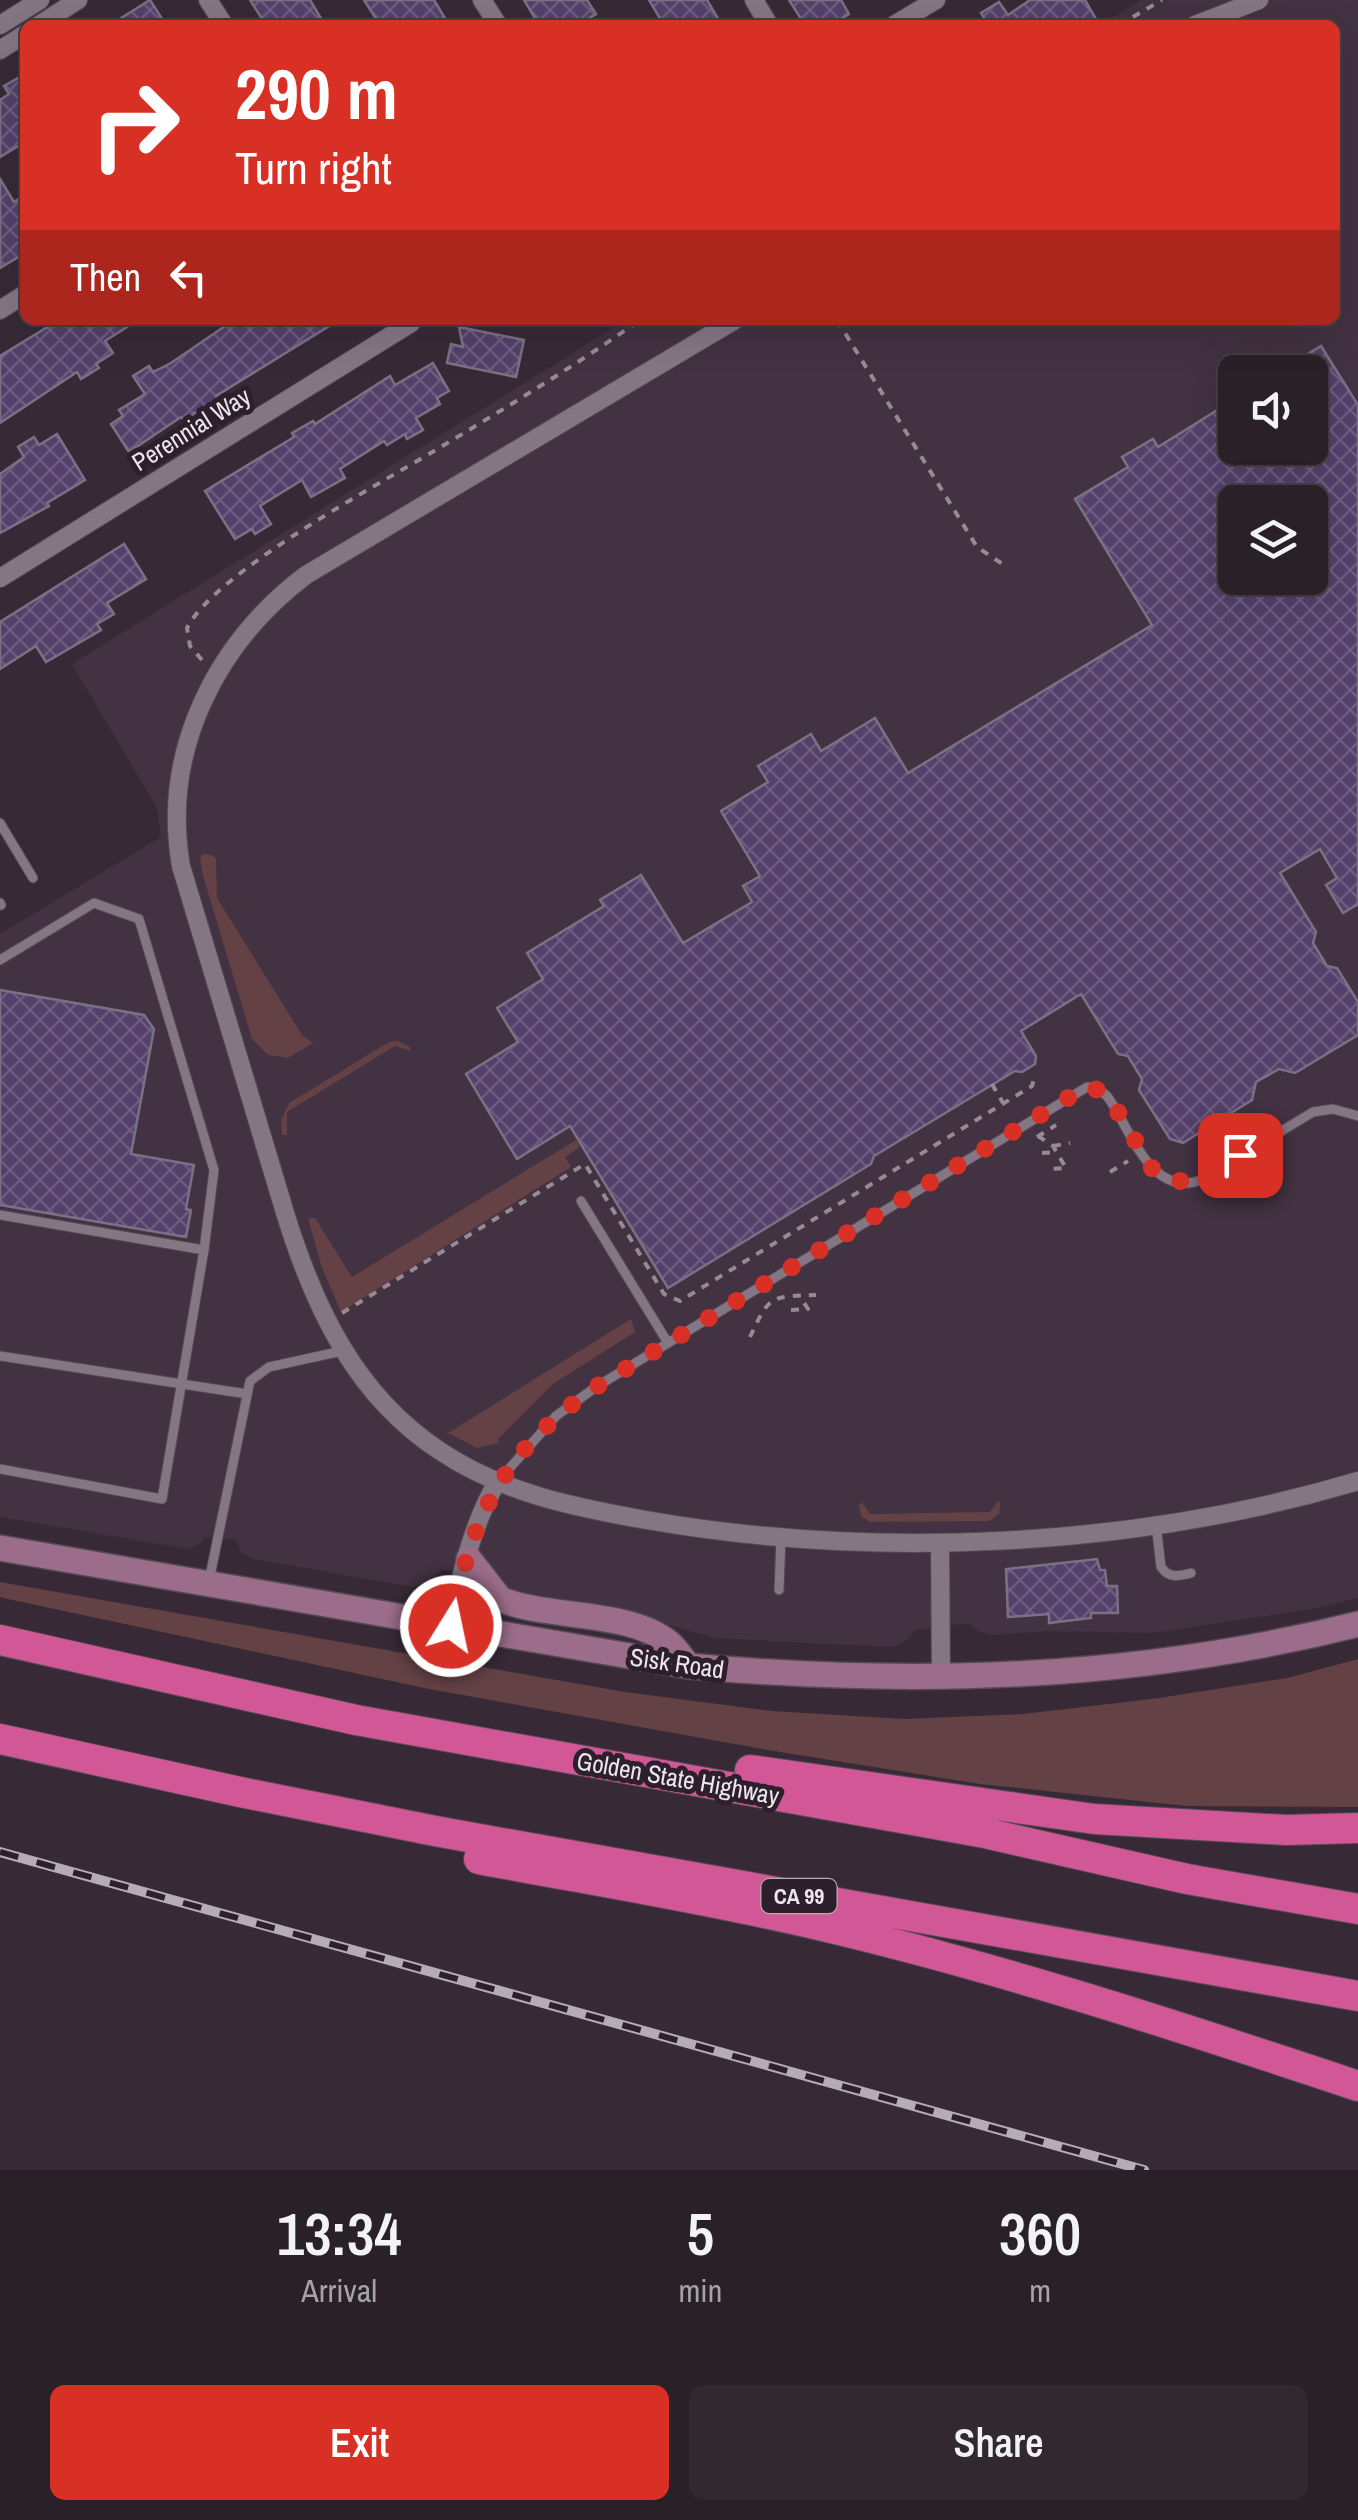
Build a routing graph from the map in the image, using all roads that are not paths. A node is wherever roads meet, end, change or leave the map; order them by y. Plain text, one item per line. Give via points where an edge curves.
1 (40, 0) edge
2 (78, 0) edge
3 (936, 0) edge
4 (1259, 0) edge
5 (47, 20) edge
6 (902, 20) edge
7 (1208, 20) edge
8 (0, 25) edge
9 (405, 325) edge
10 (727, 325) edge
11 (0, 578) edge
12 (0, 823) edge
13 (33, 878) dead end
14 (0, 960) edge
15 (1358, 1116) edge
16 (582, 1202) dead end
17 (0, 1215) edge
18 (204, 1250) junction
19 (668, 1343) junction
20 (342, 1351) junction
21 (0, 1356) edge
22 (182, 1384) junction
23 (247, 1394) junction
24 (0, 1469) edge
25 (1358, 1481) edge
26 (497, 1482) junction
27 (1156, 1524) junction
28 (781, 1536) junction
29 (940, 1544) junction
30 (0, 1548) edge
31 (468, 1558) junction
32 (1191, 1573) dead end
33 (208, 1583) junction
34 (778, 1590) dead end
35 (1358, 1624) edge
36 (451, 1626) junction
37 (0, 1640) edge
38 (688, 1666) junction
39 (940, 1679) junction
40 (356, 1720) junction
41 (0, 1739) edge
42 (240, 1792) junction
43 (1358, 1828) edge
44 (1358, 1909) edge
45 (1358, 1996) edge
46 (1358, 2086) edge

1 - 8 street
2 - 5 street
3 - 6 street
4 - 7 street
9 - 11 street, Perennial Way
10 - 20 street via 296,582 219,666 194,723 176,812 181,866 303,1271
12 - 13 lane
14 - 18 lane via 94,903 139,919 213,1161
15 - 19 lane via 1314,1112 1186,1183 1153,1170 1107,1096 1087,1087
16 - 19 lane
17 - 18 lane
18 - 22 lane
19 - 26 lane via 556,1416
20 - 23 lane via 269,1366 250,1381
20 - 26 street via 410,1428
21 - 22 lane
22 - 23 lane
22 - 24 lane via 162,1499
23 - 33 lane
25 - 27 street
26 - 28 street via 581,1508
26 - 31 street
27 - 29 street
27 - 32 lane via 1161,1567 1174,1577
28 - 29 street
28 - 34 lane
29 - 39 street
30 - 33 main road, Sisk Road
31 - 36 street
31 - 38 main road via 504,1601 619,1622 672,1644
33 - 36 main road, Sisk Road
35 - 39 main road, Sisk Road via 1103,1669
36 - 38 main road, Sisk Road
37 - 40 highway, Golden State Highway
38 - 39 main road, Sisk Road
40 - 43 highway via 561,1736 1094,1819
40 - 44 highway, Golden State Highway via 985,1833
41 - 42 highway, CA 99
42 - 45 highway, CA 99
42 - 46 highway via 434,1851 756,1912 970,1964

